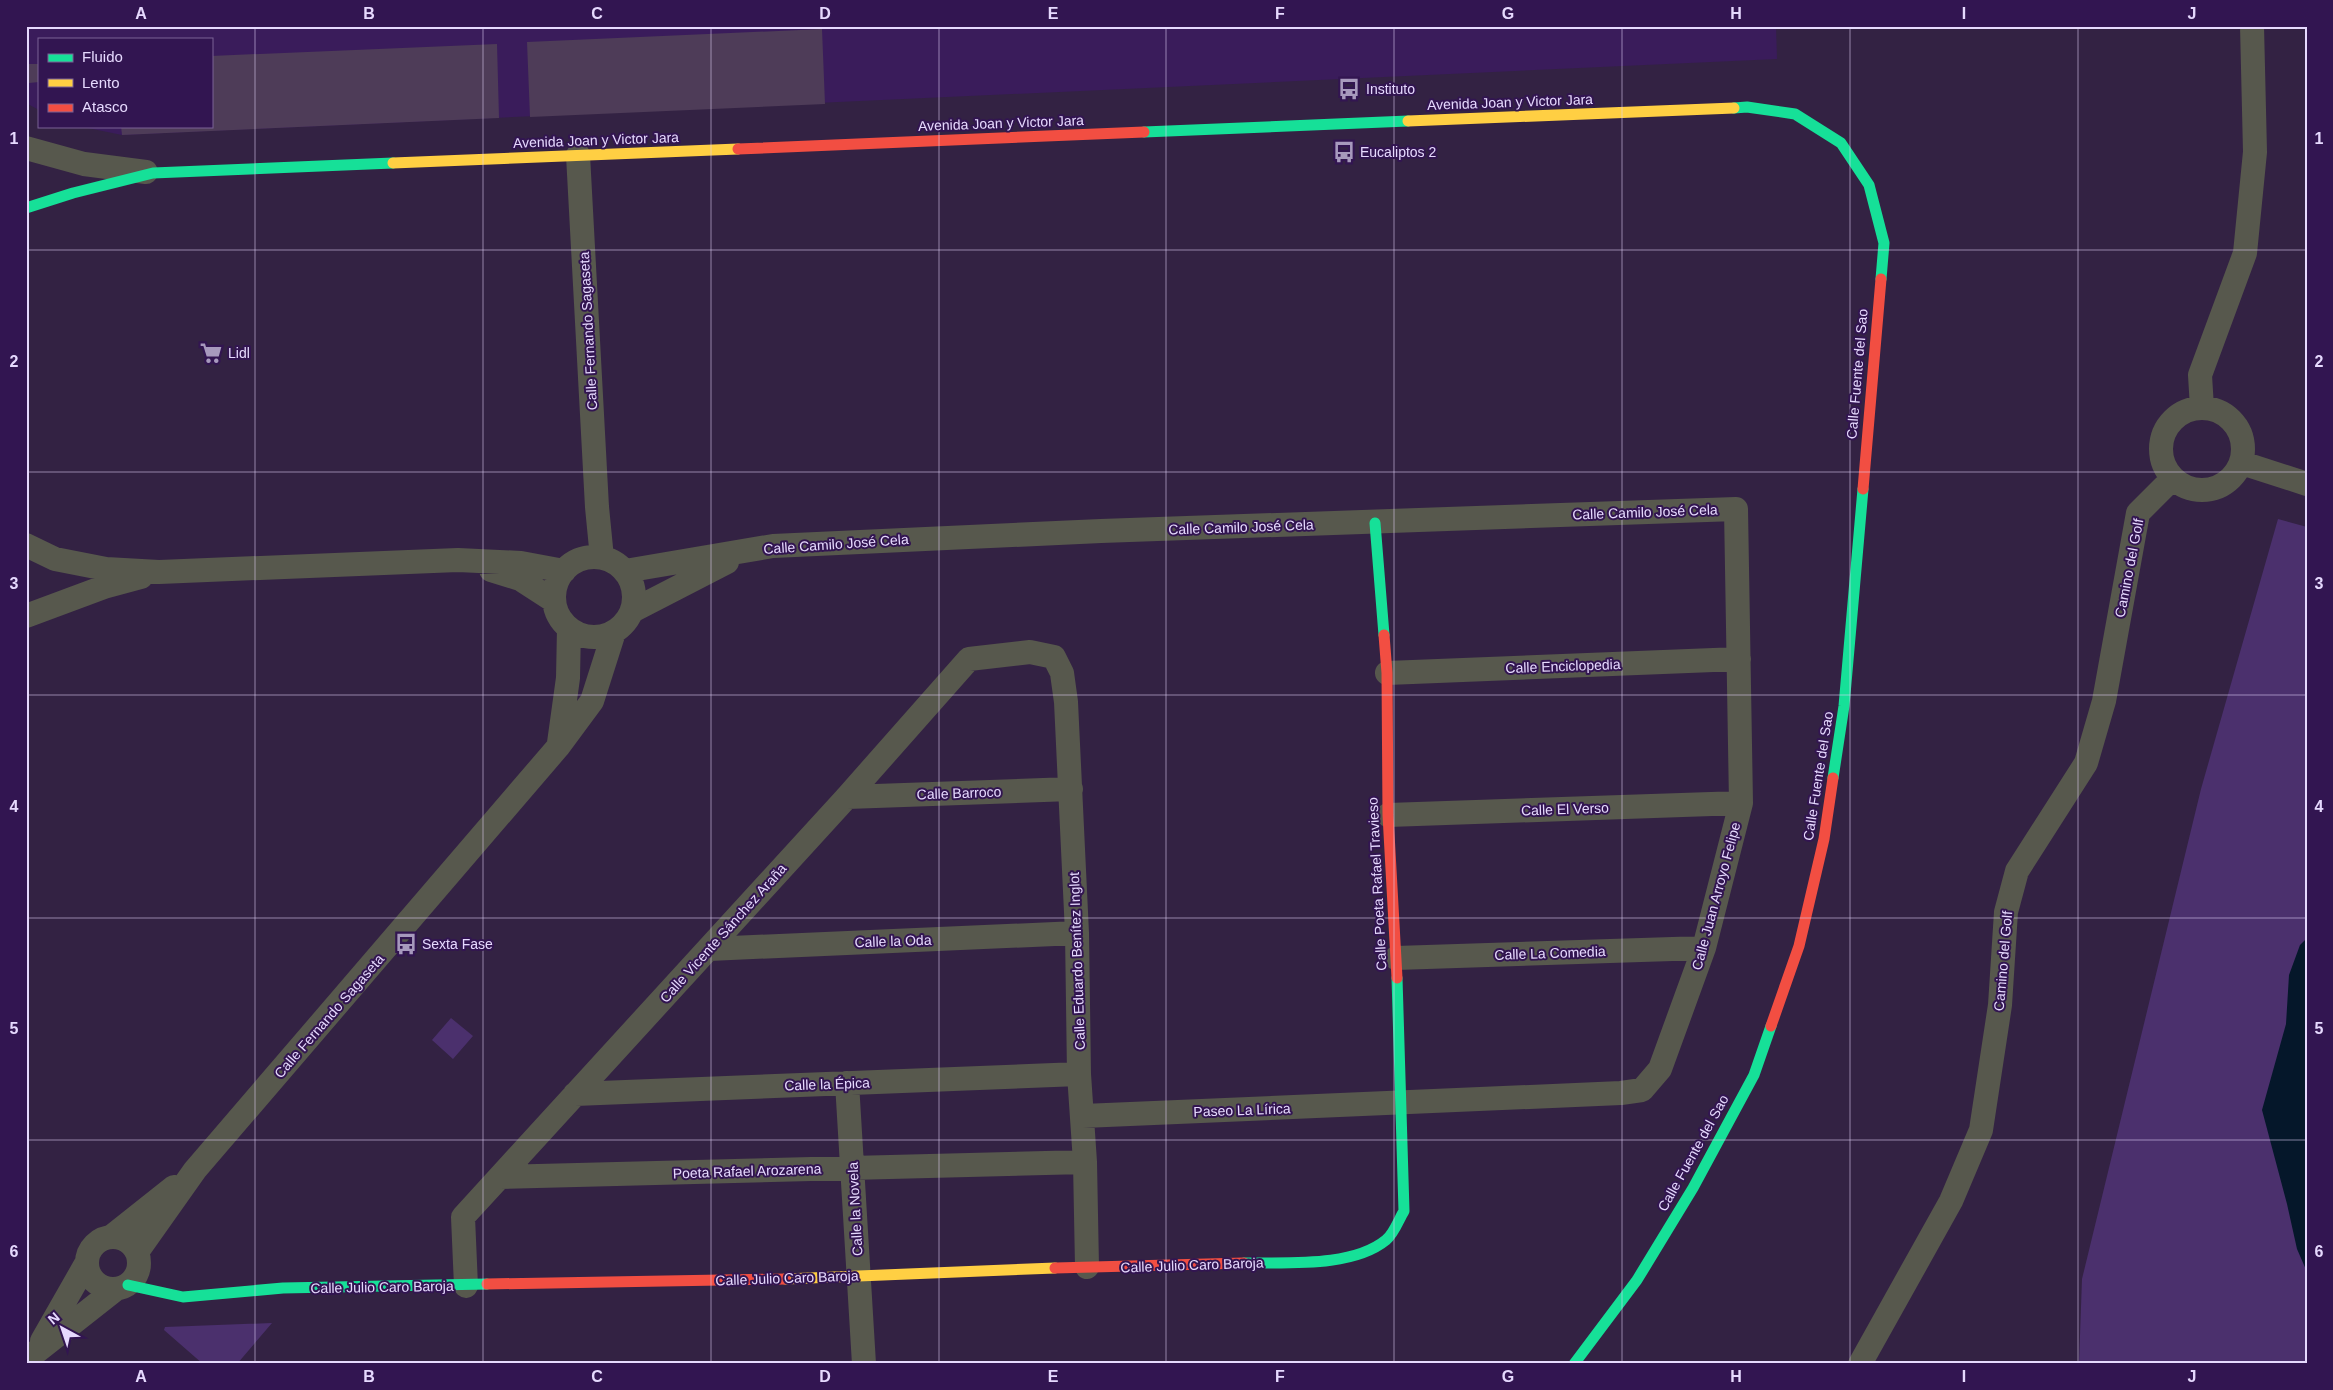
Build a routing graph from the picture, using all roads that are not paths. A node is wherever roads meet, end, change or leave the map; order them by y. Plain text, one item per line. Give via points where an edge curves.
1 (2252, 26) edge
2 (1841, 143) joint
3 (26, 148) edge
4 (578, 155) junction
5 (153, 173) junction
6 (26, 208) edge
7 (2202, 408) junction
8 (2242, 464) junction
9 (2172, 479) junction
10 (2307, 484) edge
11 (597, 507) junction
12 (1736, 509) joint
13 (1376, 523) junction
14 (26, 546) edge
15 (746, 552) junction
16 (602, 558) junction
17 (458, 560) junction
18 (570, 567) junction
19 (160, 572) junction
20 (625, 572) junction
21 (554, 601) junction
22 (632, 611) junction
23 (26, 616) edge
24 (569, 628) junction
25 (614, 632) junction
26 (1054, 657) joint
27 (1739, 659) junction
28 (1387, 672) junction
29 (558, 747) junction
30 (1071, 789) junction
31 (847, 797) junction
32 (1742, 803) junction
33 (1388, 815) junction
34 (1077, 933) junction
35 (710, 948) junction
36 (1704, 948) junction
37 (1396, 958) junction
38 (1080, 1074) junction
39 (847, 1083) junction
40 (575, 1094) junction
41 (1402, 1104) junction
42 (1083, 1116) junction
43 (1085, 1162) junction
44 (852, 1168) junction
45 (195, 1170) junction
46 (500, 1177) junction
47 (111, 1237) junction
48 (1388, 1240) joint
49 (138, 1258) junction
50 (87, 1262) junction
51 (1087, 1267) junction
52 (859, 1276) junction
53 (466, 1286) junction
54 (122, 1287) junction
55 (183, 1297) junction
56 (31, 1357) edge
57 (864, 1364) edge
58 (1574, 1364) edge
59 (1860, 1364) edge

1 - 7 street via 2255,152 2244,254 2200,375
2 - 4 street, Avenida Joan y Victor Jara via 1795,114 1747,107
2 - 58 street, Calle Fuente del Sao via 1869,185 1884,243 1844,706 1824,839 1799,946 1754,1075 1693,1188 1637,1280
3 - 5 street via 84,164
4 - 5 street, Avenida Joan y Victor Jara
4 - 11 street, Calle Fernando Sagaseta
5 - 6 street, Avenida Joan y Victor Jara via 48,199
7 - 8 street via 2218,411 2236,426 2244,448
7 - 9 street via 2188,410 2167,428 2161,454 2164,468
8 - 9 street via 2233,478 2219,488 2203,491 2186,488
8 - 10 street
9 - 59 street, Camino del Golf via 2138,513 2104,701 2086,763 2017,870 2006,912 2000,1005 1981,1130 1951,1201
11 - 16 street, Calle Fernando Sagaseta
11 - 18 street, Calle Fernando Sagaseta
12 - 13 street, Calle Camilo José Cela
12 - 27 street, Calle Juan Arroyo Felipe
13 - 15 street, Calle Camilo José Cela via 773,546
13 - 28 street, Calle Poeta Rafael Travieso
14 - 19 street via 56,559 106,569
15 - 20 street, Calle Camilo José Cela
15 - 22 street, Calle Camilo José Cela
16 - 18 street via 593,557
16 - 20 street
17 - 18 street
17 - 19 street
17 - 21 street via 520,579
18 - 21 street via 555,590
19 - 23 street via 104,587
20 - 22 street via 634,590
21 - 24 street
22 - 25 street
24 - 25 street via 590,637
24 - 29 street via 568,678
25 - 29 street, Calle Fernando Sagaseta via 592,701
26 - 30 street, Calle Eduardo Benítez Inglot via 1062,673
26 - 31 street, Calle Vicente Sánchez Araña via 1030,652 969,659
27 - 28 street, Calle Enciclopedia
27 - 32 street, Calle Juan Arroyo Felipe
28 - 33 street, Calle Poeta Rafael Travieso
29 - 45 street, Calle Fernando Sagaseta
30 - 31 street, Calle Barroco
30 - 34 street, Calle Eduardo Benítez Inglot
31 - 35 street, Calle Vicente Sánchez Araña
32 - 33 street, Calle El Verso
32 - 36 street, Calle Juan Arroyo Felipe
33 - 37 street, Calle Poeta Rafael Travieso
34 - 35 street, Calle la Oda
34 - 38 street, Calle Eduardo Benítez Inglot
35 - 40 street, Calle Vicente Sánchez Araña
36 - 37 street, Calle La Comedia
36 - 41 street, Calle Juan Arroyo Felipe via 1660,1069 1642,1090
37 - 41 street, Calle Poeta Rafael Travieso
38 - 39 street, Calle la Épica
38 - 42 street, Calle Eduardo Benítez Inglot
39 - 40 street, Calle la Épica
39 - 44 street, Calle la Novela
40 - 46 street, Calle Vicente Sánchez Araña
41 - 42 street, Paseo La Lírica
41 - 48 street, Calle Poeta Rafael Travieso via 1404,1211
42 - 43 street, Calle Eduardo Benítez Inglot
43 - 44 street, Poeta Rafael Arozarena
43 - 51 street, Calle Eduardo Benítez Inglot
44 - 46 street, Poeta Rafael Arozarena
44 - 52 street, Calle la Novela
45 - 47 street, Calle Fernando Sagaseta
45 - 49 street, Calle Fernando Sagaseta
46 - 53 street, Calle Vicente Sánchez Araña via 463,1217
47 - 49 street via 126,1240
47 - 50 street via 97,1243
48 - 51 street, Calle Julio Caro Baroja via 1355,1256 1325,1260
49 - 54 street via 134,1280
49 - 55 street
50 - 54 street via 88,1271 98,1285 107,1289
50 - 56 street
51 - 52 street, Calle Julio Caro Baroja
52 - 53 street, Calle Julio Caro Baroja
52 - 57 street, Calle la Novela
53 - 55 street, Calle Julio Caro Baroja via 283,1288
54 - 55 street, Calle Julio Caro Baroja
54 - 56 street

